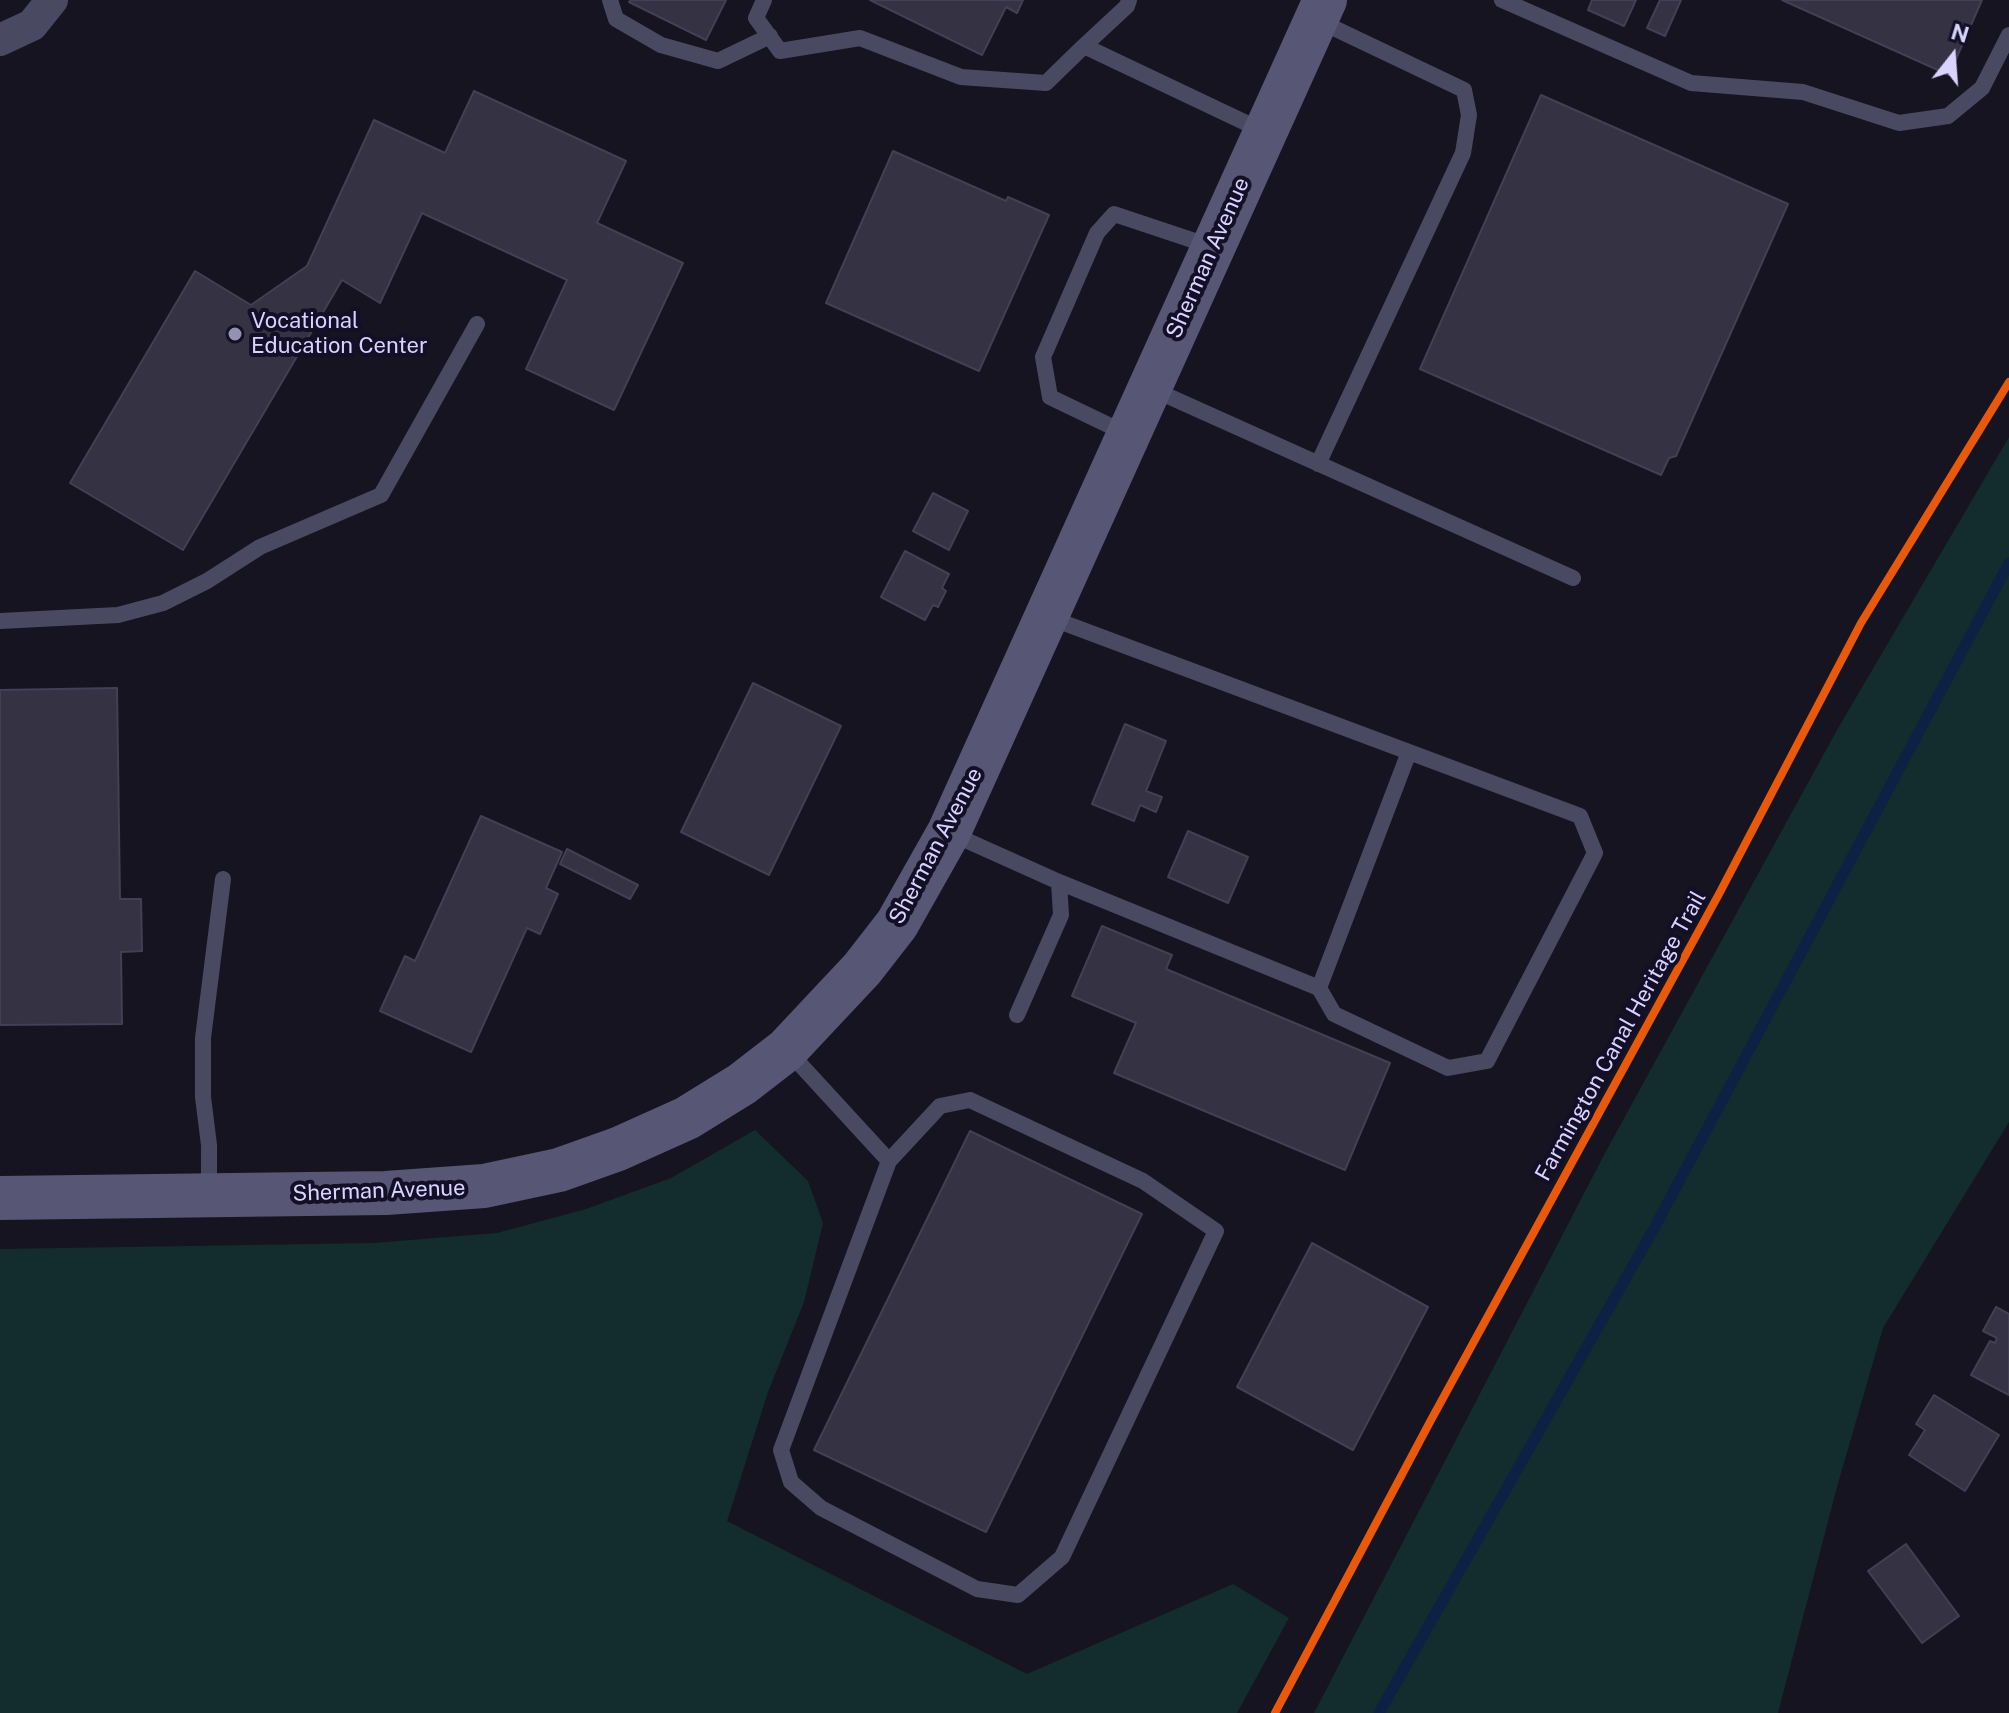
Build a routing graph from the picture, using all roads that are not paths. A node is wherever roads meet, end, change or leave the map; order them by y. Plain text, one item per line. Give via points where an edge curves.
1 (52, 0) edge
2 (610, 0) edge
3 (764, 0) edge
4 (1129, 0) edge
5 (1502, 0) edge
6 (1320, 10) edge
7 (2009, 35) edge
8 (770, 36) junction
9 (0, 40) edge
10 (1084, 46) junction
11 (1265, 132) junction
12 (1213, 246) junction
13 (477, 324) dead end
14 (1149, 388) junction
15 (1128, 435) junction
16 (1318, 464) junction
17 (1573, 578) dead end
18 (1046, 616) junction
19 (0, 621) edge
20 (1409, 752) junction
21 (949, 832) junction
22 (223, 879) dead end
23 (1059, 882) junction
24 (1319, 988) junction
25 (1017, 1015) dead end
26 (786, 1050) junction
27 (889, 1161) junction
28 (209, 1196) junction
29 (0, 1198) edge

1 - 9 street via 32,25
2 - 8 lane via 616,19 661,45 718,61
3 - 8 lane via 756,18
4 - 10 lane
5 - 7 lane via 1691,83 1803,92 1899,123 1948,116 1982,88
6 - 11 main road, Sherman Avenue
6 - 16 lane via 1464,90 1469,115 1463,153
8 - 10 lane via 780,51 860,38 961,77 1046,83
10 - 11 lane
11 - 12 main road, Sherman Avenue
12 - 14 main road, Sherman Avenue
12 - 15 lane via 1114,214 1097,233 1043,357 1050,397
13 - 19 lane via 381,495 260,547 163,603 118,615
14 - 15 main road, Sherman Avenue
14 - 16 lane
15 - 18 main road, Sherman Avenue
16 - 17 lane
18 - 20 lane
18 - 21 main road, Sherman Avenue
20 - 24 lane
20 - 24 lane via 1580,816 1595,853 1487,1061 1448,1068 1334,1014
21 - 23 lane
21 - 26 main road, Sherman Avenue via 897,924
22 - 28 lane via 203,1038
23 - 24 lane
23 - 25 lane via 1061,915
26 - 27 lane
26 - 28 main road, Sherman Avenue via 687,1118 559,1170 484,1186
27 - 27 lane via 793,1412 781,1450 784,1461 791,1482 821,1508 977,1589 1018,1595 1062,1557 1216,1231 1143,1181 970,1100 940,1106
28 - 29 main road, Sherman Avenue

